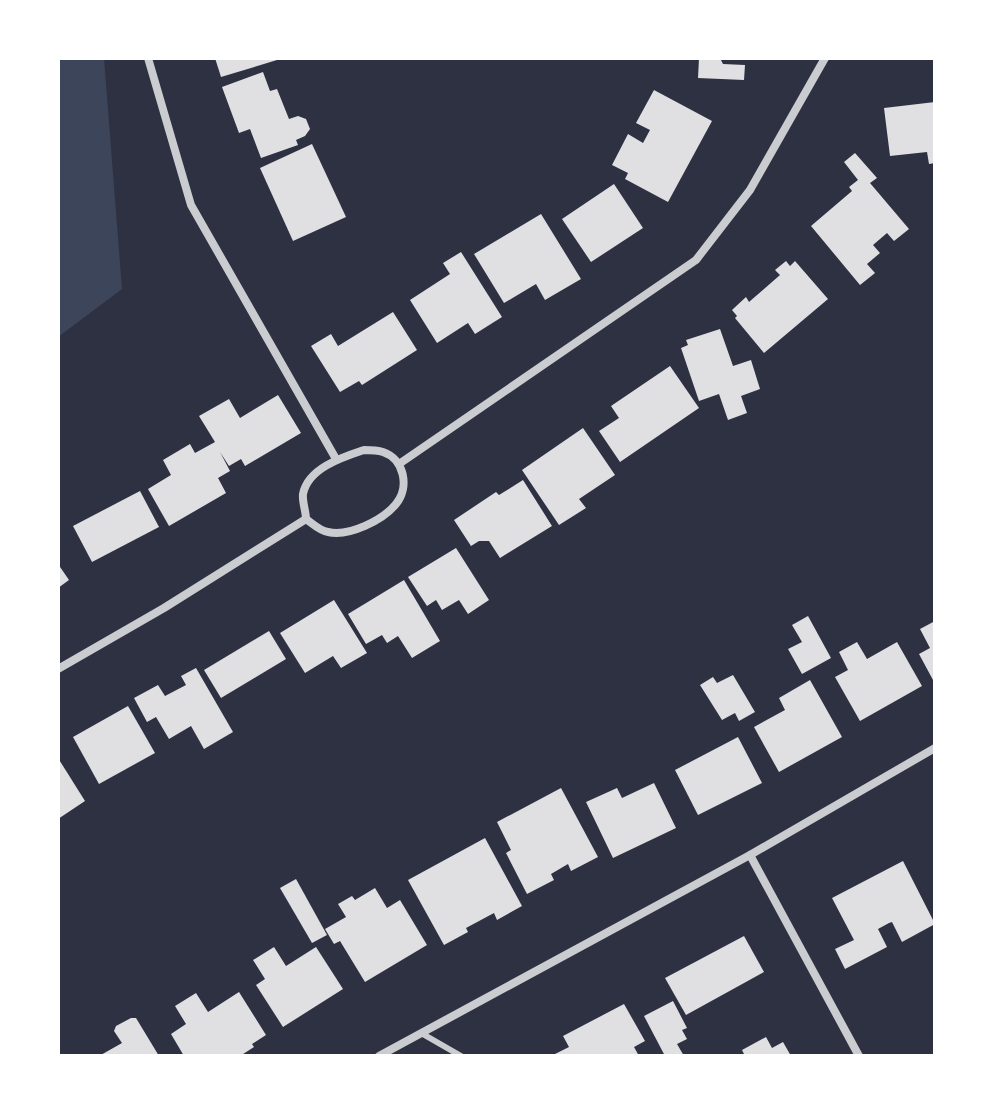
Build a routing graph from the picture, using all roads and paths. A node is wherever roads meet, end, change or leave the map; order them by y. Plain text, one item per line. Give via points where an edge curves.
1 (148, 58) edge
2 (825, 58) edge
3 (336, 459) junction
4 (399, 464) junction
5 (306, 519) junction
6 (58, 669) edge
7 (935, 748) edge
8 (750, 855) junction
9 (421, 1033) junction
10 (379, 1056) edge
11 (461, 1056) edge
12 (859, 1056) edge

1 - 3 street via 191,205
2 - 4 street via 750,190 696,260
3 - 4 street via 364,450 383,452
3 - 5 street via 317,471 303,492
4 - 5 street via 405,482 397,503 377,519 343,533 325,532
5 - 6 street
7 - 8 street
8 - 9 street
8 - 12 street
9 - 10 street
9 - 11 lane

